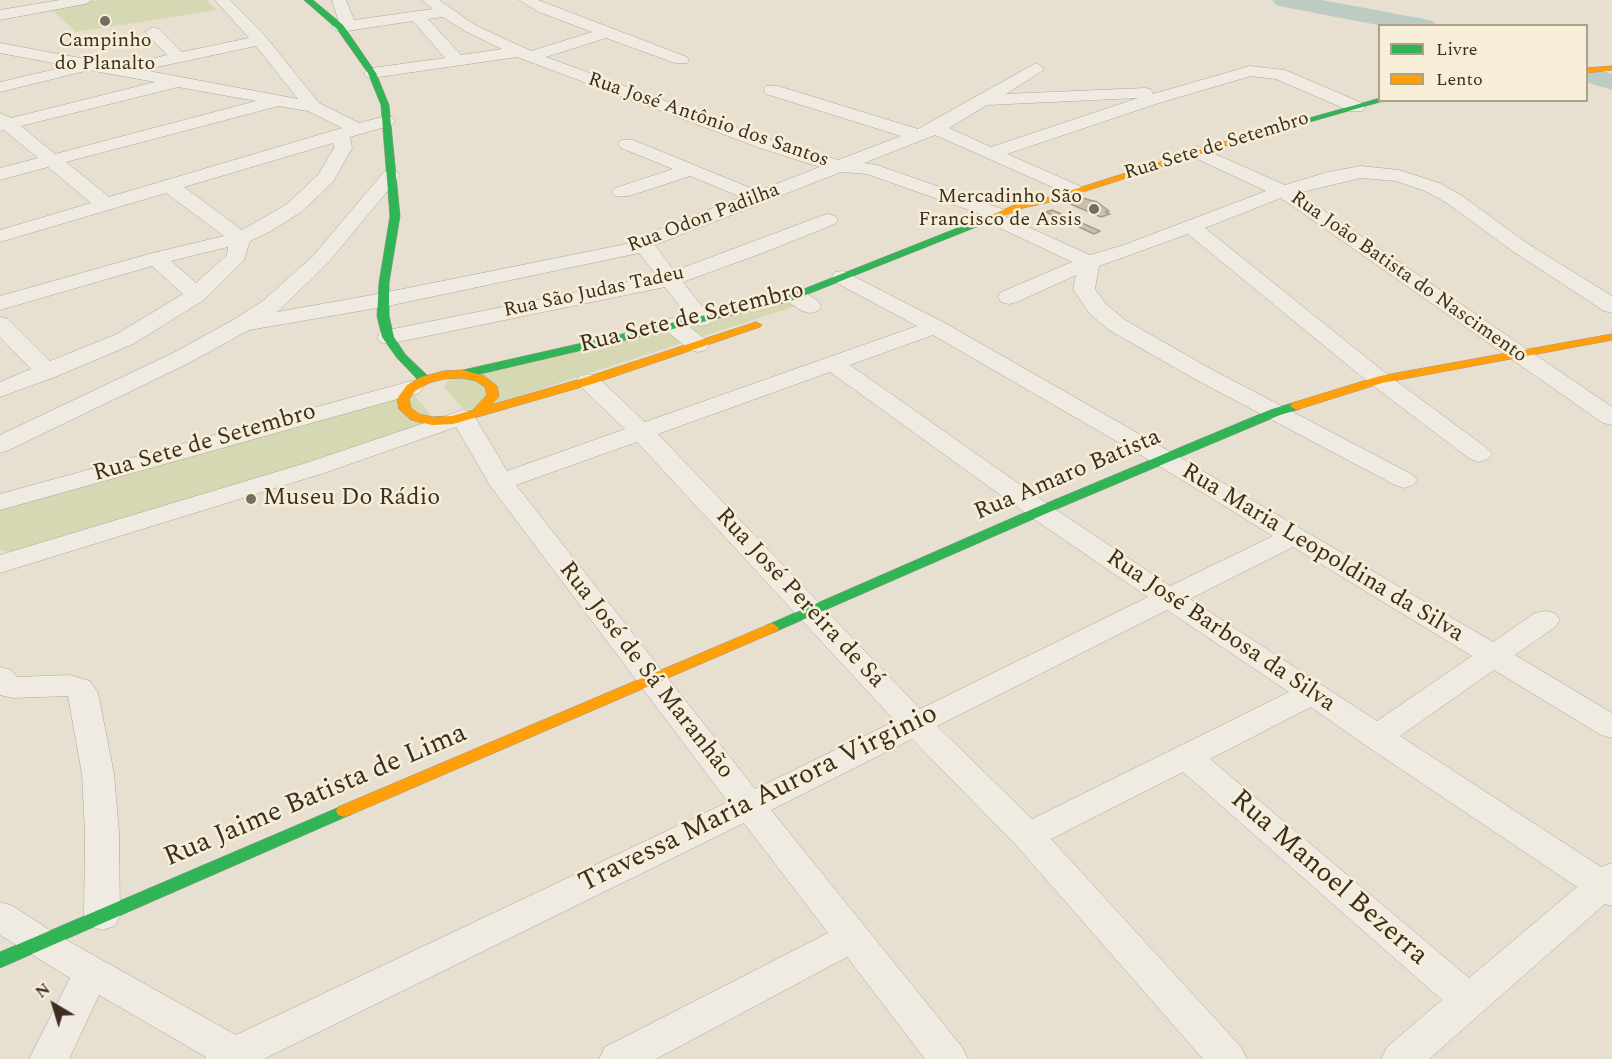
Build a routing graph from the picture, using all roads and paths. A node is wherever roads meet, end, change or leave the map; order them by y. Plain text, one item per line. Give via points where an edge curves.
1 (85, 0) edge
2 (308, 0) edge
3 (339, 0) edge
4 (429, 0) edge
5 (526, 0) edge
6 (229, 6) edge
7 (445, 12) junction
8 (0, 15) edge
9 (417, 16) junction
10 (344, 26) junction
11 (153, 32) dead end
12 (605, 33) junction
13 (260, 40) junction
14 (0, 48) edge
15 (524, 55) junction
16 (178, 57) junction
17 (681, 60) dead end
18 (457, 61) junction
19 (92, 66) junction
20 (1036, 68) dead end
21 (1612, 68) edge
22 (120, 70) junction
23 (1588, 70) edge
24 (372, 73) junction
25 (180, 82) junction
26 (0, 87) edge
27 (772, 90) dead end
28 (1174, 92) junction
29 (984, 100) junction
30 (281, 101) junction
31 (1378, 101) edge
32 (313, 107) junction
33 (1356, 107) junction
34 (386, 120) junction
35 (3, 123) edge
36 (349, 132) junction
37 (926, 132) junction
38 (627, 144) dead end
39 (1197, 152) junction
40 (992, 153) junction
41 (52, 160) junction
42 (837, 166) junction
43 (690, 170) junction
44 (0, 174) edge
45 (391, 176) junction
46 (168, 185) junction
47 (1075, 190) junction
48 (1283, 191) junction
49 (621, 192) dead end
50 (759, 198) junction
51 (105, 204) junction
52 (1001, 218) junction
53 (828, 220) dead end
54 (0, 224) edge
55 (36, 225) junction
56 (1191, 227) junction
57 (0, 236) edge
58 (240, 238) junction
59 (644, 246) junction
60 (156, 258) junction
61 (1089, 262) junction
62 (669, 280) junction
63 (196, 295) junction
64 (823, 295) junction
65 (1009, 297) dead end
66 (383, 300) junction
67 (0, 303) edge
68 (1612, 306) edge
69 (701, 319) junction
70 (765, 322) dead end
71 (0, 324) edge
72 (243, 324) junction
73 (673, 325) junction
74 (935, 327) junction
75 (388, 337) junction
76 (1612, 337) edge
77 (698, 345) junction
78 (1516, 353) junction
79 (833, 364) junction
80 (47, 372) junction
81 (463, 374) junction
82 (1380, 380) junction
83 (588, 381) junction
84 (418, 384) junction
85 (0, 390) edge
86 (1276, 412) junction
87 (464, 417) junction
88 (1612, 418) edge
89 (642, 432) junction
90 (0, 445) edge
91 (1479, 454) dead end
92 (1165, 459) junction
93 (1404, 480) dead end
94 (500, 482) junction
95 (0, 502) edge
96 (1040, 511) junction
97 (1292, 537) junction
98 (0, 564) edge
99 (1167, 597) junction
100 (811, 611) junction
101 (1545, 620) dead end
102 (1492, 656) junction
103 (0, 677) edge
104 (651, 681) junction
105 (1311, 694) junction
106 (915, 723) junction
107 (1612, 727) edge
108 (1376, 737) junction
109 (1187, 758) junction
110 (750, 806) junction
111 (1028, 836) junction
112 (1609, 885) edge
113 (0, 916) edge
114 (102, 916) junction
115 (853, 937) junction
116 (41, 943) junction
117 (0, 960) edge
118 (91, 972) junction
119 (1469, 1001) junction
120 (665, 1049) edge
121 (234, 1057) edge
122 (49, 1059) edge
123 (619, 1059) edge
124 (948, 1059) edge
125 (1227, 1059) edge
126 (1401, 1059) edge

1 - 8 street
2 - 10 street
3 - 10 street
4 - 7 street, Rua José Antônio dos Santos
5 - 12 street
6 - 13 street
7 - 9 street
7 - 15 street, Rua José Antônio dos Santos
9 - 10 street
9 - 18 street
10 - 24 street
11 - 16 street
12 - 15 street
12 - 17 street
13 - 16 street
13 - 32 street
14 - 19 street
15 - 18 street
15 - 42 street, Rua José Antônio dos Santos
16 - 22 street
18 - 24 street
19 - 22 street
19 - 26 street
20 - 29 street, Rua Odon Padilha
21 - 23 street
22 - 25 street
24 - 34 street via 385,105
25 - 30 street
25 - 35 street
27 - 37 street
28 - 29 street
28 - 33 street via 1258,70 1279,74
28 - 40 street
29 - 37 street, Rua Odon Padilha
30 - 32 street
30 - 41 street
31 - 33 street, Rua Sete de Setembro
32 - 36 street
33 - 39 street, Rua Sete de Setembro
34 - 36 street
34 - 45 street
35 - 41 street
36 - 46 street
36 - 58 street via 338,160 313,192 280,218
37 - 40 street
37 - 42 street, Rua Odon Padilha
38 - 43 street
39 - 47 street, Rua Sete de Setembro
39 - 48 street, Rua João Batista do Nascimento
40 - 47 street
41 - 44 street
41 - 51 street
42 - 50 street, Rua Odon Padilha
42 - 52 street, Rua José Antônio dos Santos via 870,169
43 - 49 street
43 - 50 street
45 - 66 street via 395,216
45 - 72 street via 320,260 272,305
46 - 51 street
46 - 58 street
47 - 52 street, Rua Sete de Setembro via 1031,212
48 - 56 street
48 - 68 street via 1354,173 1413,179 1455,199
48 - 78 street, Rua João Batista do Nascimento
50 - 59 street, Rua Odon Padilha via 646,241
51 - 55 street
52 - 61 street, Rua José Antônio dos Santos
52 - 64 street, Rua Sete de Setembro
53 - 62 street, Rua São Judas Tadeu
54 - 55 street
55 - 57 street
56 - 61 street
56 - 82 street
58 - 60 street
58 - 63 street via 237,256
59 - 62 street
59 - 66 street, Rua Odon Padilha
60 - 63 street
60 - 67 street
61 - 65 street
61 - 86 street via 1084,289 1098,309 1117,325
62 - 69 street
62 - 75 street, Rua São Judas Tadeu
63 - 80 street via 125,339
64 - 69 street, Rua Sete de Setembro
64 - 74 street, Rua Maria Leopoldina da Silva
66 - 72 street, Rua Odon Padilha
66 - 75 street
69 - 73 street, Rua Sete de Setembro
70 - 77 street, Rua Sete de Setembro
71 - 80 street
72 - 90 street
73 - 77 street
73 - 81 street, Rua Sete de Setembro
74 - 79 street
74 - 92 street, Rua Maria Leopoldina da Silva
75 - 84 street
76 - 78 street, Rua Amaro Batista
77 - 83 street, Rua Sete de Setembro
78 - 82 street, Rua Amaro Batista
78 - 88 street, Rua João Batista do Nascimento
79 - 89 street
79 - 96 street, Rua José Barbosa da Silva
80 - 85 street
81 - 84 street, Rua Sete de Setembro via 444,375
81 - 87 street via 480,378 491,386 493,396 486,406
82 - 86 street, Rua Amaro Batista
82 - 91 street
83 - 87 street, Rua Sete de Setembro
83 - 89 street, Rua José Pereira de Sá
84 - 87 street, Rua Sete de Setembro via 403,399 405,409 415,417 432,421
84 - 95 street, Rua Sete de Setembro
86 - 92 street, Rua Amaro Batista
86 - 93 street
87 - 94 street, Rua José de Sá Maranhão
87 - 98 street via 315,468
89 - 94 street
89 - 100 street, Rua José Pereira de Sá
92 - 96 street, Rua Amaro Batista
92 - 97 street, Rua Maria Leopoldina da Silva
94 - 104 street, Rua José de Sá Maranhão
96 - 99 street, Rua José Barbosa da Silva
96 - 100 street, Rua Amaro Batista
97 - 99 street, Travessa Maria Aurora Virginio
97 - 102 street, Rua Maria Leopoldina da Silva
99 - 105 street, Rua José Barbosa da Silva
99 - 106 street, Travessa Maria Aurora Virginio
100 - 104 street, Rua Amaro Batista
100 - 106 street, Rua José Pereira de Sá
101 - 102 street
102 - 107 street, Rua Maria Leopoldina da Silva
102 - 108 street
103 - 114 street via 13,688 70,685 83,693 98,774
104 - 110 street, Rua José de Sá Maranhão
104 - 114 street, Rua Jaime Batista de Lima
105 - 108 street, Rua José Barbosa da Silva
105 - 109 street
106 - 110 street, Travessa Maria Aurora Virginio
106 - 111 street, Rua José Pereira de Sá
108 - 112 street, Rua José Barbosa da Silva
109 - 111 street
109 - 119 street, Rua Manoel Bezerra
110 - 115 street, Rua José de Sá Maranhão
110 - 121 street, Travessa Maria Aurora Virginio
111 - 125 street, Rua José Pereira de Sá
112 - 119 street
113 - 116 street
114 - 116 street, Rua Jaime Batista de Lima
115 - 120 street
115 - 124 street, Rua José de Sá Maranhão
116 - 117 street, Rua Jaime Batista de Lima
116 - 118 street
118 - 121 street
118 - 122 street
119 - 126 street
120 - 123 street

